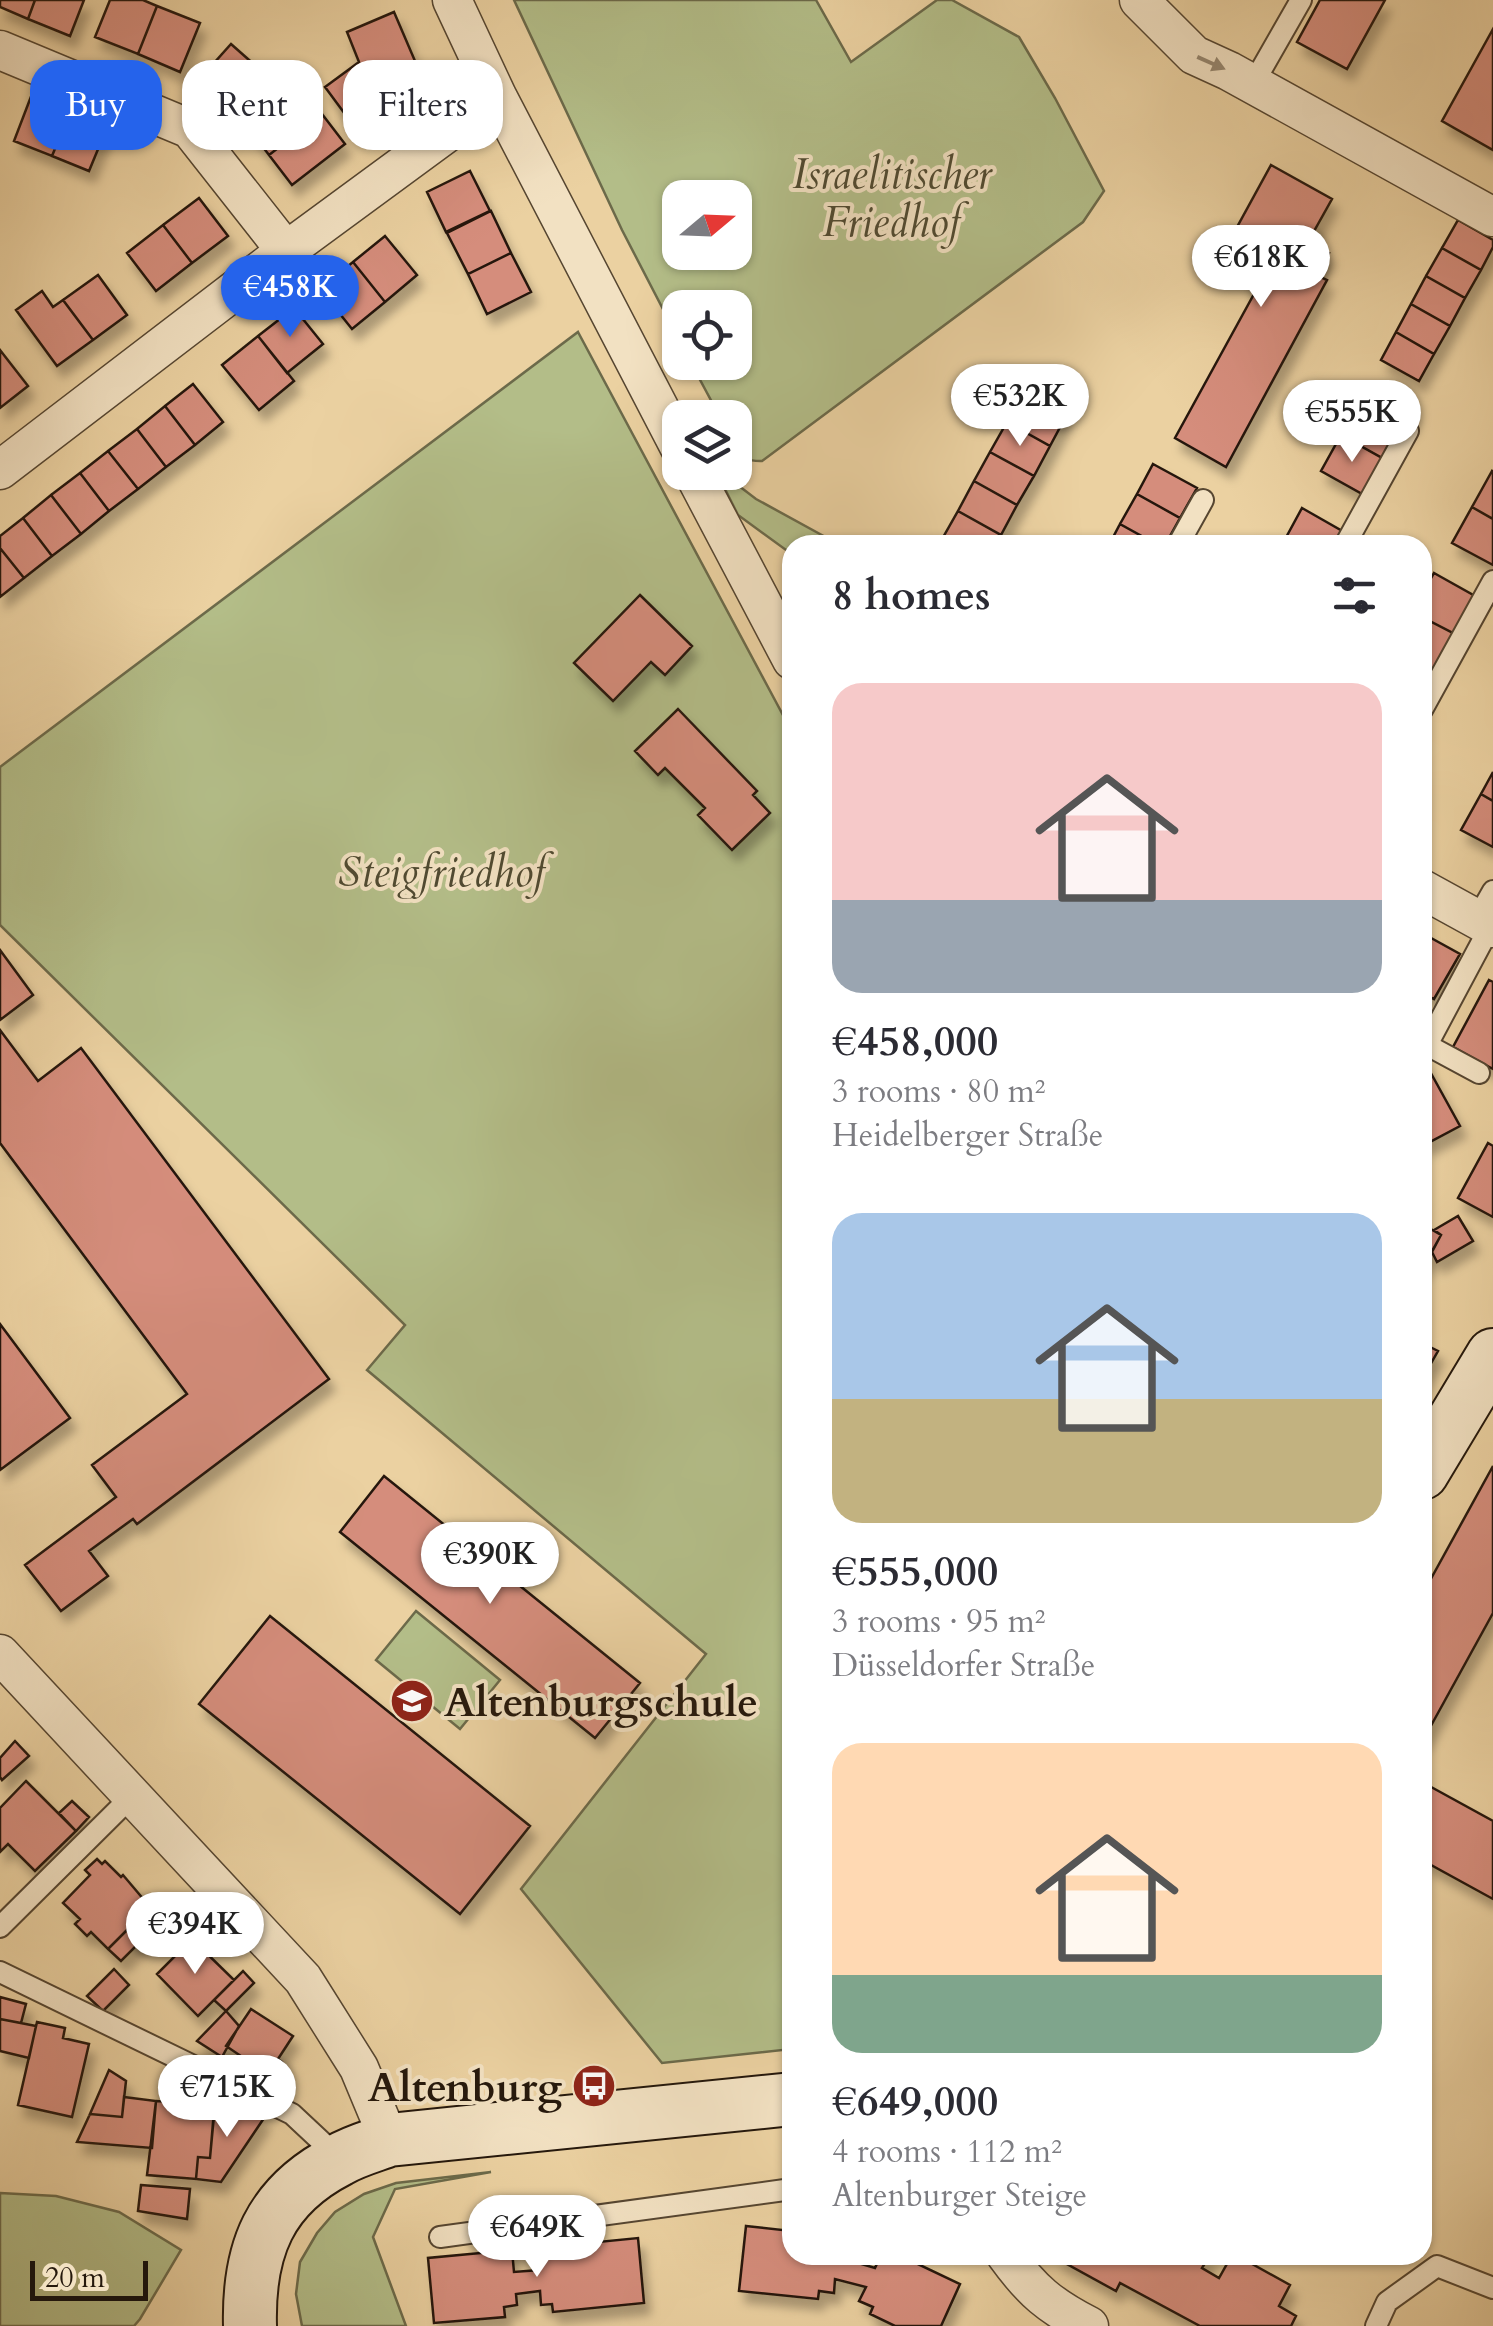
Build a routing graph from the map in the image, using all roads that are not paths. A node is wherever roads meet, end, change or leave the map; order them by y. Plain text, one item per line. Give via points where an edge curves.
1 (452, 0) edge
2 (1138, 0) edge
3 (1301, 0) edge
4 (0, 50) edge
5 (480, 60) edge
6 (1253, 84) junction
7 (503, 108) edge
8 (423, 150) edge
9 (1493, 217) edge
10 (286, 251) junction
11 (662, 413) edge
12 (1408, 431) dead end
13 (0, 470) edge
14 (704, 490) edge
15 (1203, 500) dead end
16 (1184, 535) edge
17 (1351, 535) edge
18 (1493, 581) edge
19 (777, 600) edge
20 (1432, 692) edge
21 (1432, 894) edge
22 (1488, 916) edge
23 (1432, 1034) edge
24 (1432, 1048) edge
25 (1479, 1073) dead end
26 (1493, 1355) edge
27 (1432, 1456) edge
28 (0, 1654) edge
29 (132, 1796) junction
30 (0, 1928) edge
31 (0, 1972) edge
32 (782, 2100) edge
33 (389, 2140) junction
34 (340, 2159) junction
35 (782, 2190) edge
36 (440, 2237) dead end
37 (1013, 2265) edge
38 (1493, 2288) edge
39 (250, 2326) edge
40 (1090, 2326) edge
41 (1376, 2326) edge

1 - 5 street
2 -> 6 street via 1194,55
3 - 6 lane
4 - 10 street via 190,129
6 - 9 street
7 - 11 street
8 - 10 street
10 - 13 street
12 - 17 lane
14 - 19 street
15 - 16 lane
18 - 20 lane
21 - 22 street
22 - 23 lane
24 - 25 lane
26 - 27 main road
28 - 29 street
29 - 30 lane
29 - 33 street via 303,1979 359,2068
31 - 34 lane via 292,2114
32 - 33 main road
33 - 34 main road
34 - 39 main road via 296,2188 276,2212 250,2284
35 - 36 lane
37 - 40 street via 1055,2308
38 - 41 lane via 1437,2266 1387,2302

